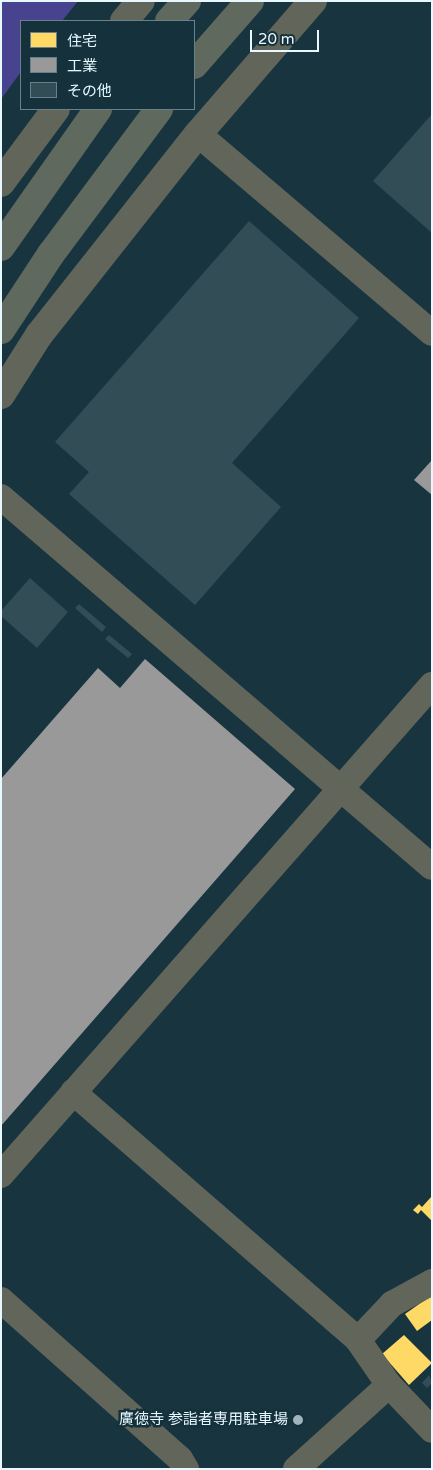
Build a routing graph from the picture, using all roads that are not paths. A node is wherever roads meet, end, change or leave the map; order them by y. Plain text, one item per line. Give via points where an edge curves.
1 (141, 1) edge
2 (187, 1) edge
3 (250, 1) edge
4 (313, 1) edge
5 (125, 20) edge
6 (170, 20) edge
7 (195, 64) edge
8 (55, 110) edge
9 (97, 110) edge
10 (158, 110) edge
11 (198, 134) junction
12 (1, 183) edge
13 (1, 248) edge
14 (1, 330) edge
15 (432, 333) edge
16 (1, 395) edge
17 (1, 497) edge
18 (432, 685) edge
19 (342, 788) junction
20 (432, 867) edge
21 (73, 1092) junction
22 (1, 1175) edge
23 (432, 1282) edge
24 (1, 1300) edge
25 (358, 1340) junction
26 (389, 1384) junction
27 (432, 1430) edge
28 (186, 1469) edge
29 (296, 1469) edge

1 - 5 street
2 - 6 highway
3 - 7 highway
4 - 11 street
8 - 12 street
9 - 13 highway
10 - 14 highway via 51,254
11 - 15 street
11 - 16 street via 39,335
17 - 19 street
18 - 19 street
19 - 20 street
19 - 21 street
21 - 22 street
21 - 25 street
23 - 25 street via 392,1304
24 - 28 street via 180,1460
25 - 26 street
26 - 27 street
26 - 29 street

